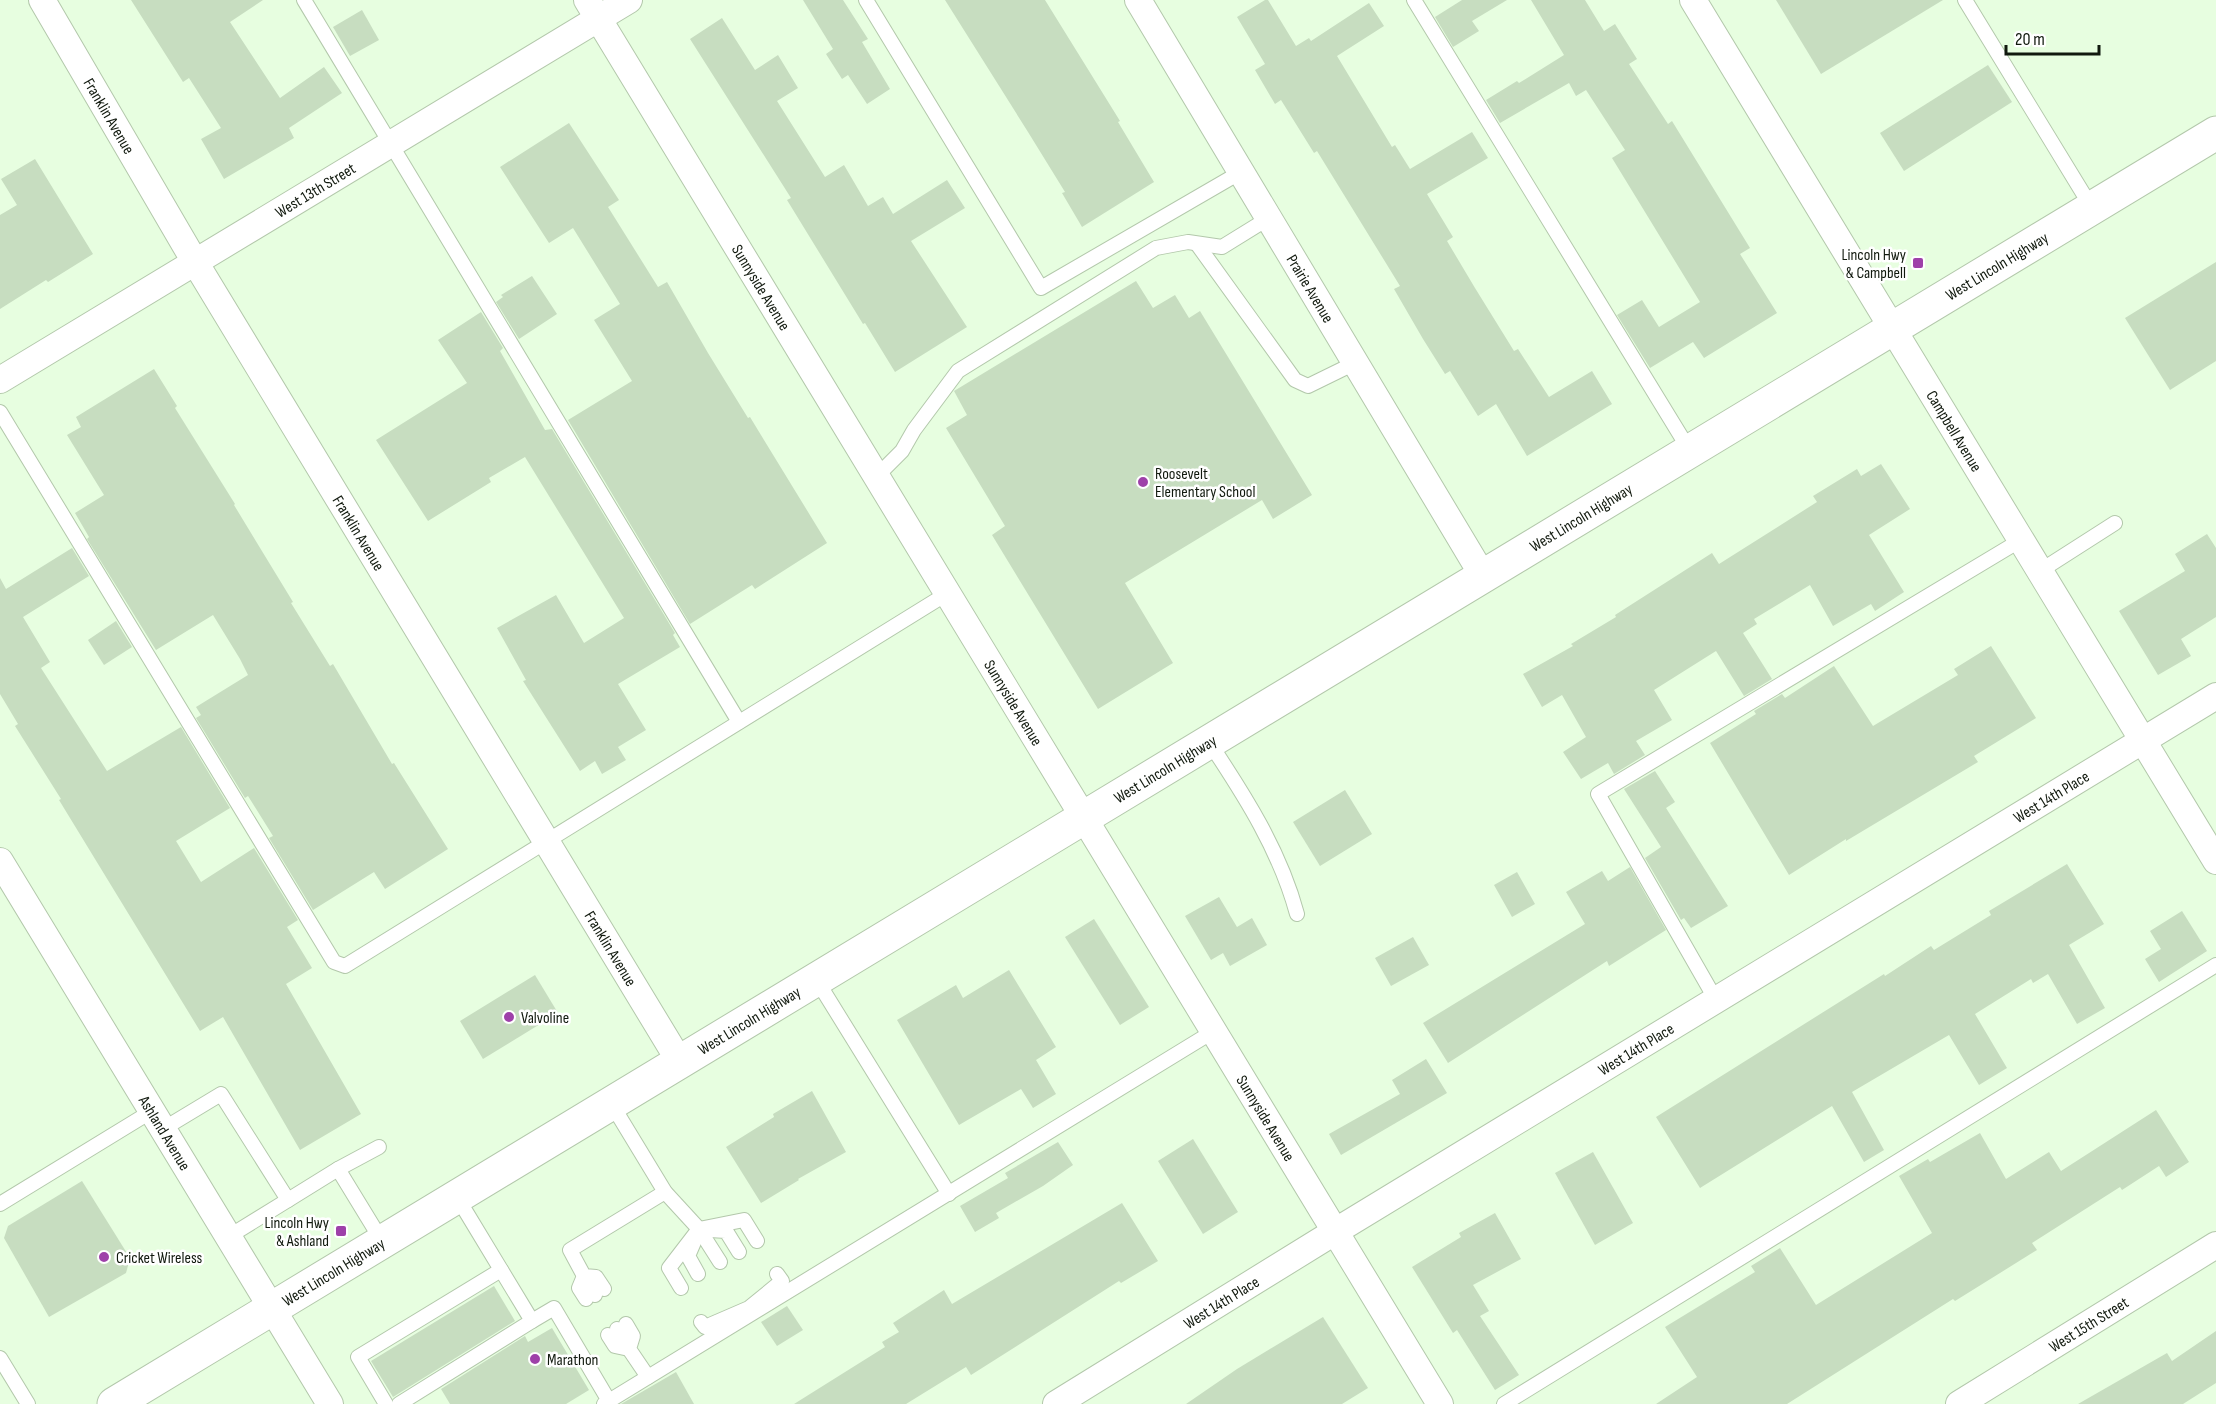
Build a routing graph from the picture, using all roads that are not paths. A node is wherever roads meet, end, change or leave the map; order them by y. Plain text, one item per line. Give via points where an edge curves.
1 (42, 0) edge
2 (304, 0) edge
3 (629, 0) edge
4 (866, 0) edge
5 (1138, 0) edge
6 (1414, 0) edge
7 (1693, 0) edge
8 (1965, 0) edge
9 (593, 9) edge
10 (2216, 133) edge
11 (390, 145) junction
12 (1241, 172) junction
13 (2092, 208) junction
14 (1269, 218) junction
15 (1197, 244) junction
16 (195, 262) junction
17 (1893, 328) junction
18 (1355, 363) junction
19 (0, 381) edge
20 (0, 412) edge
21 (1690, 451) junction
22 (877, 476) junction
23 (2115, 523) dead end
24 (2021, 540) junction
25 (2040, 571) junction
26 (1483, 576) junction
27 (948, 593) junction
28 (2216, 696) edge
29 (739, 722) junction
30 (2144, 741) junction
31 (1209, 742) junction
32 (1084, 817) junction
33 (546, 842) junction
34 (0, 861) edge
35 (2216, 861) edge
36 (1297, 914) dead end
37 (2216, 965) edge
38 (816, 980) junction
39 (1716, 1000) junction
40 (1214, 1031) junction
41 (680, 1062) junction
42 (611, 1103) junction
43 (158, 1120) junction
44 (378, 1147) dead end
45 (338, 1169) junction
46 (664, 1192) junction
47 (948, 1194) junction
48 (457, 1197) junction
49 (288, 1200) junction
50 (0, 1204) edge
51 (699, 1229) junction
52 (1336, 1232) junction
53 (228, 1237) junction
54 (382, 1241) junction
55 (757, 1241) dead end
56 (2216, 1245) edge
57 (739, 1252) dead end
58 (720, 1262) dead end
59 (501, 1270) junction
60 (698, 1274) dead end
61 (777, 1274) dead end
62 (584, 1276) junction
63 (758, 1285) dead end
64 (681, 1288) dead end
65 (748, 1307) junction
66 (272, 1309) junction
67 (719, 1310) dead end
68 (532, 1321) junction
69 (701, 1322) dead end
70 (629, 1349) junction
71 (0, 1358) edge
72 (648, 1377) junction
73 (607, 1402) edge
74 (28, 1404) edge
75 (114, 1404) edge
76 (330, 1404) edge
77 (386, 1404) edge
78 (399, 1404) edge
79 (1056, 1404) edge
80 (1440, 1404) edge
81 (1504, 1404) edge
82 (1959, 1404) edge

1 - 16 street, Franklin Avenue
2 - 11 lane
3 - 9 street, West 13th Street
4 - 12 lane via 1041,288
5 - 12 street, Prairie Avenue
6 - 21 lane
7 - 17 street, Campbell Avenue
8 - 13 lane
9 - 11 street, West 13th Street
9 - 22 street, Sunnyside Avenue
10 - 13 main road, West Lincoln Highway
11 - 16 street, West 13th Street
11 - 29 lane
12 - 14 street, Prairie Avenue
13 - 17 main road, West Lincoln Highway
14 - 15 lane via 1222,247
14 - 18 street, Prairie Avenue
15 - 18 lane via 1295,380 1308,386
15 - 22 lane via 1156,248 958,371 902,451
16 - 19 street, West 13th Street
16 - 33 street, Franklin Avenue
17 - 21 main road, West Lincoln Highway
17 - 24 street, Campbell Avenue
18 - 26 street, Prairie Avenue
20 - 33 lane via 334,962 345,966
21 - 26 main road, West Lincoln Highway
22 - 27 street, Sunnyside Avenue
23 - 25 lane
24 - 25 street, Campbell Avenue
24 - 39 lane via 1598,794
25 - 30 street, Campbell Avenue
26 - 31 main road, West Lincoln Highway
27 - 29 lane
27 - 32 street, Sunnyside Avenue
28 - 30 street, West 14th Place
29 - 33 lane
30 - 35 street, Campbell Avenue
30 - 39 street, West 14th Place
31 - 32 main road, West Lincoln Highway
31 - 36 lane via 1251,805 1291,891
32 - 38 main road, West Lincoln Highway
32 - 40 street, Sunnyside Avenue
33 - 41 street, Franklin Avenue
34 - 43 street, Ashland Avenue
37 - 81 lane
38 - 41 main road, West Lincoln Highway
38 - 47 lane
39 - 52 street, West 14th Place
40 - 47 lane
40 - 52 street, Sunnyside Avenue
41 - 42 main road, West Lincoln Highway
42 - 46 lane
42 - 48 main road, West Lincoln Highway
43 - 49 lane via 221,1094
43 - 50 lane
43 - 53 street, Ashland Avenue
44 - 45 lane
45 - 49 lane
45 - 54 lane
46 - 51 lane
46 - 62 lane via 570,1250
47 - 65 lane
48 - 54 main road, West Lincoln Highway
48 - 59 lane
49 - 53 lane
51 - 55 lane via 744,1220
51 - 57 lane via 726,1231
51 - 58 lane
51 - 60 lane via 688,1256
51 - 64 lane via 669,1268
52 - 79 street, West 14th Place
52 - 80 street, Sunnyside Avenue
53 - 66 street, Ashland Avenue
54 - 66 main road, West Lincoln Highway
56 - 82 street, West 15th Street
59 - 68 lane
59 - 77 lane via 467,1297 399,1338 358,1357
61 - 65 lane via 782,1281
62 - 62 lane via 596,1277 595,1294 579,1288
63 - 65 lane via 762,1290
65 - 67 lane via 722,1315
65 - 69 lane via 705,1327
65 - 72 lane
66 - 75 main road, West Lincoln Highway
66 - 76 street, Ashland Avenue
68 - 73 lane via 554,1308
68 - 78 lane via 457,1362
70 - 70 lane via 633,1336 617,1330 615,1346
70 - 72 lane
71 - 74 lane
72 - 73 lane

